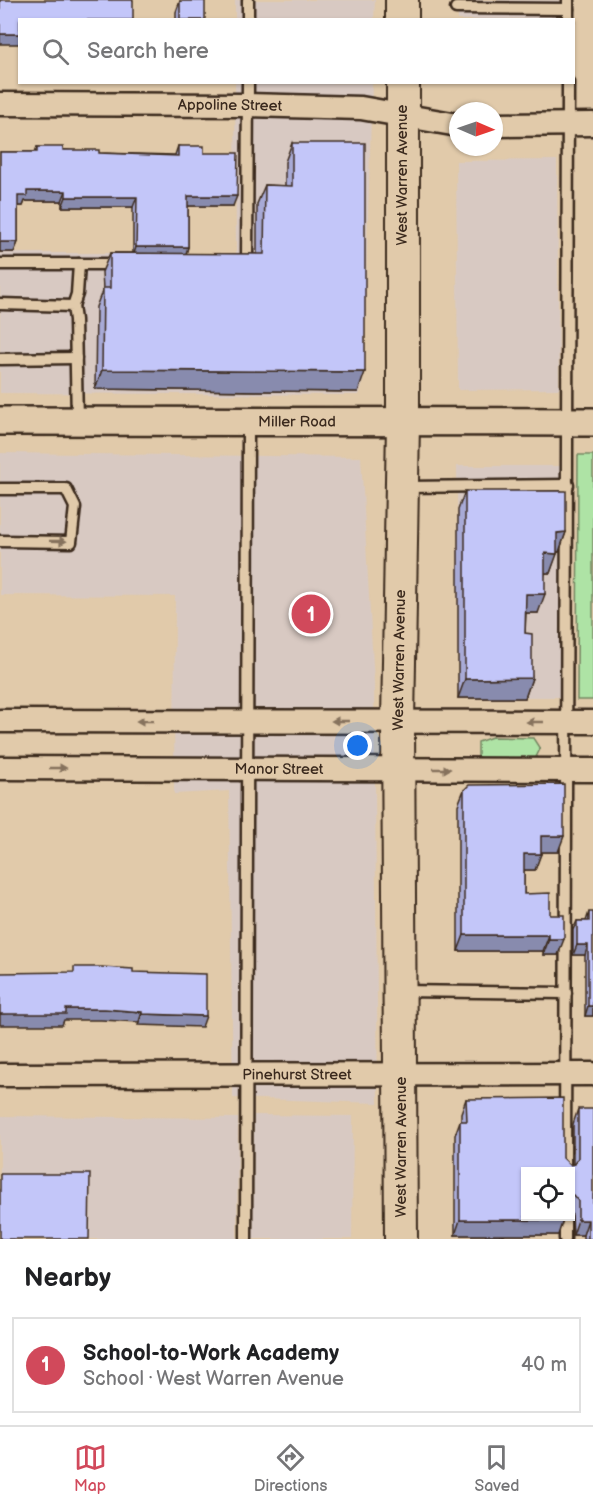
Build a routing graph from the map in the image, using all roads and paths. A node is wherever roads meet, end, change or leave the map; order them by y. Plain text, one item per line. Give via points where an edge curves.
1 (248, 0) edge
2 (402, 0) edge
3 (456, 8) dead end
4 (568, 9) edge
5 (248, 18) edge
6 (402, 18) edge
7 (403, 84) edge
8 (568, 84) edge
9 (247, 94) edge
10 (0, 104) edge
11 (403, 115) junction
12 (449, 123) edge
13 (568, 124) junction
14 (593, 124) edge
15 (503, 125) edge
16 (0, 264) edge
17 (79, 264) junction
18 (135, 264) edge
19 (236, 265) edge
20 (0, 304) edge
21 (72, 306) junction
22 (76, 358) junction
23 (0, 359) edge
24 (0, 421) edge
25 (77, 421) junction
26 (248, 421) junction
27 (403, 422) junction
28 (581, 422) edge
29 (568, 485) junction
30 (402, 488) junction
31 (0, 489) edge
32 (0, 541) edge
33 (0, 721) edge
34 (246, 721) junction
35 (398, 722) junction
36 (567, 722) junction
37 (593, 722) edge
38 (0, 768) edge
39 (246, 768) junction
40 (398, 769) junction
41 (567, 770) junction
42 (593, 770) edge
43 (400, 991) junction
44 (566, 993) junction
45 (566, 1074) junction
46 (593, 1074) edge
47 (0, 1075) edge
48 (247, 1076) junction
49 (400, 1076) junction
50 (565, 1167) edge
51 (565, 1221) edge
52 (246, 1239) edge
53 (401, 1239) edge
54 (565, 1239) edge

1 - 5 lane
2 - 6 main road
3 - 4 lane
7 - 11 main road, West Warren Avenue
8 - 13 lane
9 - 10 street, Appoline Street
9 - 11 street, Appoline Street
9 - 19 lane via 247,265
11 - 12 street, Appoline Street
11 - 27 main road, West Warren Avenue
13 - 14 street
13 - 15 street
13 - 28 lane
16 - 17 lane
17 - 18 lane
17 - 21 lane
20 - 21 lane
21 - 22 lane
22 - 23 lane
22 - 25 lane
24 - 25 street, Miller Road
25 - 26 street, Miller Road
26 - 27 street, Miller Road
26 - 34 lane
27 - 28 street, Miller Road
27 - 30 main road, West Warren Avenue
28 - 29 lane
29 - 30 lane
29 - 36 lane
30 - 35 main road, West Warren Avenue
32 -> 31 lane via 70,542 75,507 66,489
34 -> 33 street
35 -> 34 street
34 - 39 lane
36 -> 35 street
35 - 40 main road, West Warren Avenue
36 - 37 street
36 - 41 lane
38 -> 39 street, Manor Street
39 - 40 street, Manor Street
39 - 48 lane
40 -> 41 street, Manor Street
40 - 43 main road, West Warren Avenue
41 - 42 street, Manor Street
41 - 44 lane
43 - 44 lane
43 - 49 main road, West Warren Avenue
44 - 45 lane
45 - 46 street, Pinehurst Street
45 - 49 street, Pinehurst Street
45 - 50 lane
47 - 48 street, Pinehurst Street
48 - 49 street, Pinehurst Street
48 - 52 lane
49 - 53 main road, West Warren Avenue
51 - 54 lane

